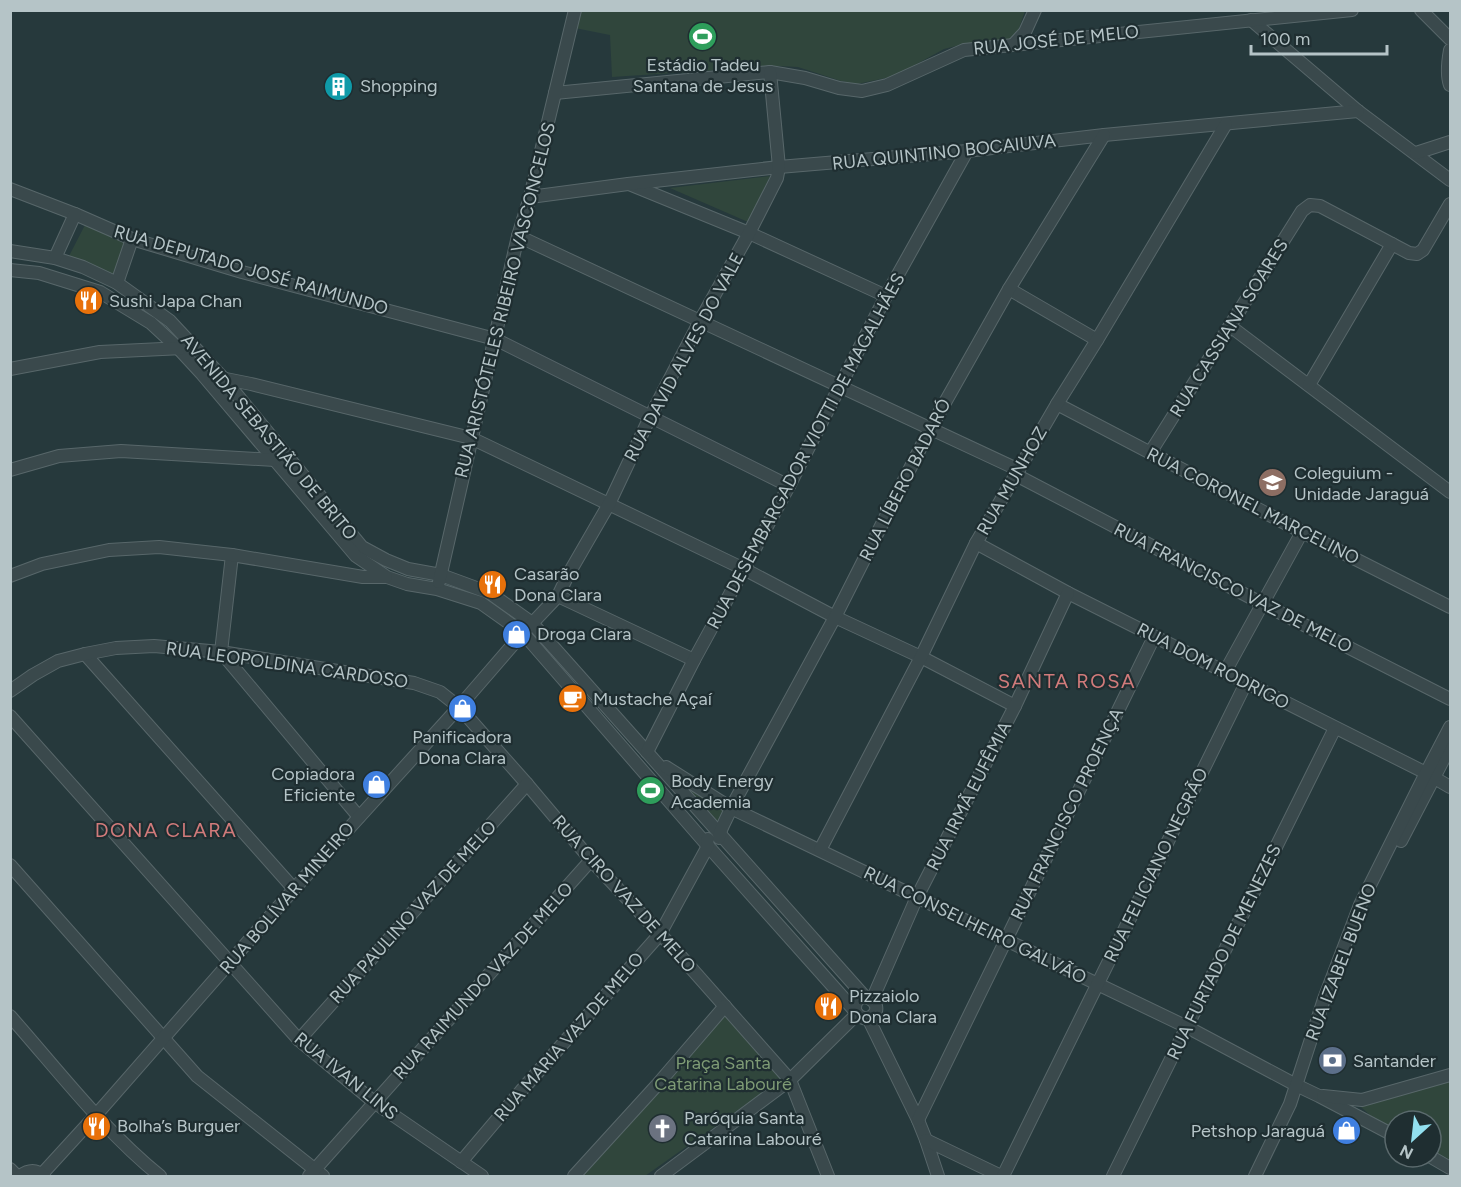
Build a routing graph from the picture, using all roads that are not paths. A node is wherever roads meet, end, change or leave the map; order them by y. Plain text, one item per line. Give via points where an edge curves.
1 (574, 10) edge
2 (1035, 10) edge
3 (1352, 10) edge
4 (1421, 10) edge
5 (1251, 20) junction
6 (1450, 39) edge
7 (1013, 45) junction
8 (1450, 50) edge
9 (770, 72) junction
10 (1450, 85) edge
11 (555, 93) junction
12 (1358, 111) junction
13 (1226, 124) junction
14 (1104, 135) junction
15 (1450, 142) edge
16 (967, 151) junction
17 (1416, 153) junction
18 (778, 167) junction
19 (1450, 180) edge
20 (628, 184) junction
21 (10, 189) edge
22 (530, 197) junction
23 (1450, 204) edge
24 (75, 214) junction
25 (749, 234) junction
26 (518, 236) junction
27 (132, 239) junction
28 (1392, 244) junction
29 (10, 251) edge
30 (55, 258) junction
31 (10, 270) edge
32 (117, 283) junction
33 (1009, 289) junction
34 (886, 296) junction
35 (700, 321) junction
36 (1230, 326) junction
37 (495, 339) junction
38 (1097, 340) junction
39 (178, 348) junction
40 (196, 349) junction
41 (10, 369) edge
42 (202, 374) junction
43 (224, 379) junction
44 (1309, 385) junction
45 (840, 387) junction
46 (1057, 404) junction
47 (650, 417) junction
48 (930, 429) junction
49 (471, 438) junction
50 (1150, 453) junction
51 (275, 460) junction
52 (10, 470) edge
53 (1017, 473) junction
54 (789, 486) junction
55 (1450, 492) edge
56 (609, 504) junction
57 (1302, 532) junction
58 (976, 543) junction
59 (232, 555) junction
60 (744, 569) junction
61 (441, 575) junction
62 (10, 576) edge
63 (387, 576) junction
64 (437, 589) junction
65 (1068, 593) junction
66 (558, 596) junction
67 (1263, 604) junction
68 (1450, 607) edge
69 (835, 617) junction
70 (532, 623) junction
71 (523, 633) junction
72 (1154, 637) junction
73 (221, 652) junction
74 (85, 654) junction
75 (921, 657) junction
76 (694, 660) junction
77 (1225, 672) junction
78 (1246, 683) junction
79 (10, 691) edge
80 (1450, 699) edge
81 (1015, 706) junction
82 (459, 707) junction
83 (10, 716) edge
84 (1450, 727) edge
85 (1335, 728) junction
86 (1450, 747) edge
87 (651, 756) junction
88 (1430, 775) junction
89 (527, 784) junction
90 (1450, 787) edge
91 (731, 808) junction
92 (359, 817) junction
93 (719, 833) junction
94 (708, 846) junction
95 (820, 850) junction
96 (591, 860) junction
97 (10, 865) edge
98 (294, 889) junction
99 (917, 897) junction
100 (660, 934) junction
101 (1005, 940) junction
102 (230, 963) junction
103 (1098, 984) junction
104 (869, 998) junction
105 (725, 1006) junction
106 (860, 1014) junction
107 (10, 1016) edge
108 (1187, 1027) junction
109 (164, 1038) junction
110 (299, 1040) junction
111 (1450, 1075) edge
112 (789, 1080) junction
113 (1300, 1087) junction
114 (1319, 1096) junction
115 (1362, 1100) junction
116 (374, 1102) junction
117 (96, 1115) junction
118 (1360, 1118) junction
119 (918, 1120) junction
120 (1383, 1130) edge
121 (935, 1151) junction
122 (461, 1162) junction
123 (10, 1169) edge
124 (315, 1174) edge
125 (1260, 1174) edge
126 (43, 1175) edge
127 (19, 1176) edge
128 (160, 1176) edge
129 (482, 1176) edge
130 (574, 1176) edge
131 (661, 1176) edge
132 (828, 1176) edge
133 (938, 1176) edge
134 (1002, 1176) edge
135 (1113, 1176) edge

1 - 11 street, RUA ARISTÓTELES RIBEIRO VASCONCELOS
2 - 7 street via 1025,32
3 - 5 street, RUA JOSÉ DE MELO
4 - 6 street
5 - 7 street, RUA JOSÉ DE MELO
5 - 12 street
7 - 9 street, RUA JOSÉ DE MELO via 964,50 887,85 862,91
8 - 10 street
9 - 11 street, RUA JOSÉ DE MELO
9 - 18 street, RUA DAVID ALVES DO VALE
11 - 22 street, RUA ARISTÓTELES RIBEIRO VASCONCELOS
12 - 13 street, RUA QUINTINO BOCAIUVA
12 - 17 street
13 - 14 street, RUA QUINTINO BOCAIUVA
13 - 38 street, RUA MUNHOZ
14 - 16 street, RUA QUINTINO BOCAIUVA
14 - 33 street, RUA LÍBERO BADARÓ
15 - 17 street
16 - 18 street, RUA QUINTINO BOCAIUVA
16 - 34 street, RUA DESEMBARGADOR VIOTTI DE MAGALHÃES
17 - 19 street
18 - 20 street, RUA QUINTINO BOCAIUVA
18 - 25 street, RUA DAVID ALVES DO VALE via 777,178
20 - 22 street, RUA QUINTINO BOCAIUVA
20 - 25 street
21 - 24 street, RUA DEPUTADO JOSÉ RAIMUNDO
22 - 26 street, RUA ARISTÓTELES RIBEIRO VASCONCELOS
23 - 28 street via 1423,250 1409,253
24 - 27 street, RUA DEPUTADO JOSÉ RAIMUNDO
24 - 30 street
25 - 34 street
25 - 35 street, RUA DAVID ALVES DO VALE
26 - 35 street, RUA FRANCISCO VAZ DE MELO
26 - 37 street, RUA ARISTÓTELES RIBEIRO VASCONCELOS
27 - 32 street
27 - 37 street, RUA DEPUTADO JOSÉ RAIMUNDO
28 - 36 street, RUA CASSIANA SOARES via 1320,206 1310,205 1302,211
28 - 44 street
29 - 30 street, AVENIDA SEBASTIÃO DE BRITO
30 - 32 street, AVENIDA SEBASTIÃO DE BRITO
31 - 39 street, AVENIDA SEBASTIÃO DE BRITO via 39,273 100,292 152,323
32 - 40 street, AVENIDA SEBASTIÃO DE BRITO via 170,321
33 - 38 street
33 - 48 street, RUA LÍBERO BADARÓ
34 - 45 street, RUA DESEMBARGADOR VIOTTI DE MAGALHÃES
35 - 45 street, RUA FRANCISCO VAZ DE MELO
35 - 47 street, RUA DAVID ALVES DO VALE
36 - 44 street
36 - 50 street, RUA CASSIANA SOARES
37 - 47 street, RUA DEPUTADO JOSÉ RAIMUNDO
37 - 49 street, RUA ARISTÓTELES RIBEIRO VASCONCELOS
38 - 46 street, RUA MUNHOZ
39 - 40 street
39 - 41 street via 100,352
39 - 42 street, AVENIDA SEBASTIÃO DE BRITO
40 - 43 street, AVENIDA SEBASTIÃO DE BRITO
42 - 43 street
42 - 51 street, AVENIDA SEBASTIÃO DE BRITO
43 - 49 street
43 - 61 street, AVENIDA SEBASTIÃO DE BRITO via 362,547 408,569
44 - 55 street
45 - 48 street, RUA FRANCISCO VAZ DE MELO
45 - 54 street, RUA DESEMBARGADOR VIOTTI DE MAGALHÃES
46 - 50 street, RUA CORONEL MARCELINO
46 - 53 street, RUA MUNHOZ
47 - 54 street, RUA DEPUTADO JOSÉ RAIMUNDO
47 - 56 street, RUA DAVID ALVES DO VALE
48 - 53 street, RUA FRANCISCO VAZ DE MELO
48 - 69 street, RUA LÍBERO BADARÓ
49 - 56 street
49 - 61 street, RUA ARISTÓTELES RIBEIRO VASCONCELOS
50 - 57 street, RUA CORONEL MARCELINO
51 - 52 street via 121,451 59,456
51 - 63 street, AVENIDA SEBASTIÃO DE BRITO via 356,556
53 - 58 street, RUA MUNHOZ
53 - 67 street, RUA FRANCISCO VAZ DE MELO
54 - 60 street, RUA DESEMBARGADOR VIOTTI DE MAGALHÃES
56 - 60 street
56 - 66 street, RUA DAVID ALVES DO VALE
57 - 67 street
57 - 68 street, RUA CORONEL MARCELINO
58 - 65 street, RUA DOM RODRIGO
58 - 75 street, RUA MUNHOZ
59 - 62 street via 159,547 109,550 42,564
59 - 63 street via 363,577
59 - 73 street
60 - 69 street
60 - 76 street, RUA DESEMBARGADOR VIOTTI DE MAGALHÃES
61 - 64 street, RUA ARISTÓTELES RIBEIRO VASCONCELOS
61 - 70 street, AVENIDA SEBASTIÃO DE BRITO via 490,594
63 - 64 street, AVENIDA SEBASTIÃO DE BRITO
64 - 71 street, AVENIDA SEBASTIÃO DE BRITO via 481,603
65 - 72 street, RUA DOM RODRIGO
65 - 81 street, RUA IRMÃ EUFÊMIA
66 - 70 street, RUA DAVID ALVES DO VALE
66 - 76 street
67 - 77 street
67 - 80 street, RUA FRANCISCO VAZ DE MELO
69 - 75 street
69 - 91 street, RUA LÍBERO BADARÓ
70 - 71 street, RUA BOLÍVAR MINEIRO
70 - 87 street, AVENIDA SEBASTIÃO DE BRITO
71 - 82 street, RUA BOLÍVAR MINEIRO
71 - 94 street, AVENIDA SEBASTIÃO DE BRITO
72 - 77 street, RUA DOM RODRIGO
72 - 101 street, RUA FRANCISCO PROENÇA
73 - 74 street, RUA LEOPOLDINA CARDOSO via 154,646
73 - 82 street, RUA LEOPOLDINA CARDOSO via 414,683 440,692
73 - 92 street
74 - 79 street, RUA LEOPOLDINA CARDOSO via 58,662
74 - 98 street
75 - 81 street
75 - 95 street, RUA MUNHOZ
76 - 87 street, RUA DESEMBARGADOR VIOTTI DE MAGALHÃES
77 - 78 street, RUA DOM RODRIGO
78 - 85 street, RUA DOM RODRIGO
78 - 103 street, RUA FELICIANO NEGRÃO
81 - 99 street, RUA IRMÃ EUFÊMIA
82 - 89 street, RUA CIRO VAZ DE MELO
82 - 92 street, RUA BOLÍVAR MINEIRO
83 - 102 street, RUA IVAN LINS
84 - 88 street, RUA IZABEL BUENO
85 - 88 street, RUA DOM RODRIGO
85 - 108 street, RUA FURTADO DE MENEZES
86 - 88 street, RUA IZABEL BUENO
87 - 91 street, RUA CONSELHEIRO GALVÃO
87 - 93 street, AVENIDA SEBASTIÃO DE BRITO
88 - 90 street, RUA DOM RODRIGO
88 - 113 street, RUA IZABEL BUENO via 1360,905 1324,999
89 - 96 street, RUA CIRO VAZ DE MELO
89 - 110 street, RUA PAULINO VAZ DE MELO
91 - 93 street, RUA LÍBERO BADARÓ
91 - 95 street, RUA CONSELHEIRO GALVÃO
92 - 98 street, RUA BOLÍVAR MINEIRO
93 - 94 street, RUA MARIA VAZ DE MELO via 716,844
93 - 104 street, AVENIDA SEBASTIÃO DE BRITO
94 - 100 street, RUA MARIA VAZ DE MELO
94 - 106 street, AVENIDA SEBASTIÃO DE BRITO
95 - 99 street, RUA CONSELHEIRO GALVÃO
96 - 100 street, RUA CIRO VAZ DE MELO
96 - 116 street, RUA RAIMUNDO VAZ DE MELO
97 - 109 street
98 - 102 street, RUA BOLÍVAR MINEIRO
99 - 101 street, RUA CONSELHEIRO GALVÃO
99 - 104 street, RUA IRMÃ EUFÊMIA
100 - 105 street, RUA CIRO VAZ DE MELO
100 - 122 street, RUA MARIA VAZ DE MELO
101 - 103 street, RUA CONSELHEIRO GALVÃO
101 - 119 street, RUA FRANCISCO PROENÇA
102 - 109 street, RUA BOLÍVAR MINEIRO
102 - 110 street, RUA IVAN LINS
103 - 108 street, RUA CONSELHEIRO GALVÃO
103 - 134 street, RUA FELICIANO NEGRÃO
104 - 106 street via 857,1001 855,1007
104 - 106 street via 876,1005 873,1015
105 - 112 street, RUA CIRO VAZ DE MELO
105 - 130 street
106 - 112 street
106 - 119 street, AVENIDA SEBASTIÃO DE BRITO
107 - 117 street
108 - 113 street, RUA CONSELHEIRO GALVÃO
108 - 135 street, RUA FURTADO DE MENEZES
109 - 117 street, RUA BOLÍVAR MINEIRO
109 - 124 street via 197,1076
110 - 116 street, RUA IVAN LINS
111 - 115 street
112 - 131 street
112 - 132 street, RUA CIRO VAZ DE MELO
113 - 114 street, RUA CONSELHEIRO GALVÃO
113 - 125 street, RUA IZABEL BUENO
114 - 115 street
114 - 118 street
115 - 118 street via 1356,1113
116 - 122 street, RUA IVAN LINS
116 - 124 street, RUA RAIMUNDO VAZ DE MELO
117 - 126 street, RUA BOLÍVAR MINEIRO
117 - 128 street
118 - 120 street
119 - 121 street, AVENIDA SEBASTIÃO DE BRITO
121 - 133 street, AVENIDA SEBASTIÃO DE BRITO
121 - 134 street
122 - 129 street, RUA IVAN LINS
123 - 127 street
126 - 127 street via 31,1171

